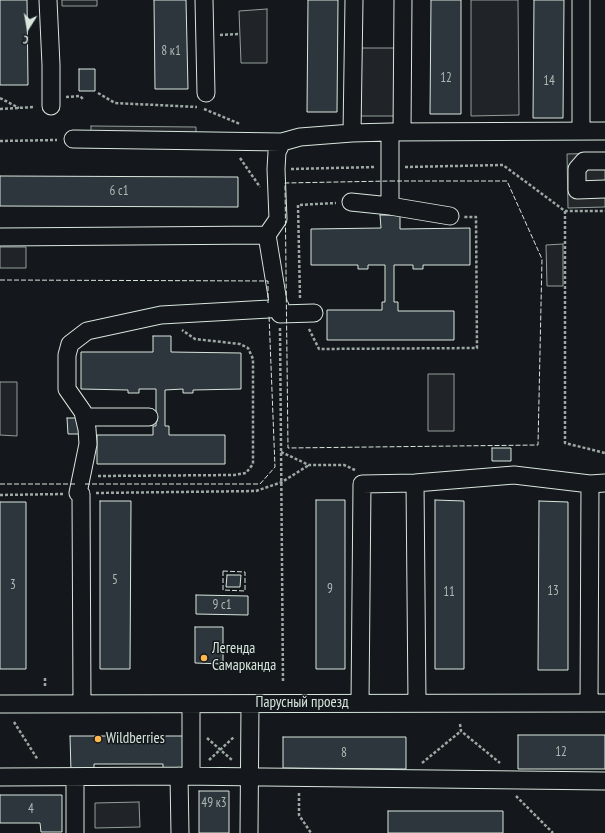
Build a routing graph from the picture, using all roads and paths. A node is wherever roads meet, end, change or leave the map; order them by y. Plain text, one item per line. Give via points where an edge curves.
1 (48, 0) edge
2 (204, 0) edge
3 (354, 0) edge
4 (403, 0) edge
5 (581, 0) edge
6 (98, 94) dead end
7 (206, 94) dead end
8 (0, 98) edge
9 (51, 106) dead end
10 (20, 108) dead end
11 (240, 124) dead end
12 (581, 131) junction
13 (605, 131) edge
14 (396, 132) junction
15 (352, 133) junction
16 (73, 139) joint
17 (0, 141) edge
18 (229, 141) junction
19 (282, 142) junction
20 (605, 161) edge
21 (390, 167) junction
22 (276, 169) junction
23 (605, 189) edge
24 (351, 202) joint
25 (390, 206) junction
26 (565, 211) junction
27 (605, 211) edge
28 (278, 212) junction
29 (450, 216) joint
30 (266, 235) junction
31 (0, 237) edge
32 (280, 310) junction
33 (307, 313) junction
34 (161, 315) junction
35 (84, 417) junction
36 (148, 417) dead end
37 (281, 452) junction
38 (605, 453) edge
39 (310, 465) junction
40 (81, 476) junction
41 (282, 482) junction
42 (415, 483) junction
43 (362, 484) junction
44 (598, 484) edge
45 (79, 493) junction
46 (0, 495) edge
47 (45, 678) dead end
48 (283, 682) dead end
49 (45, 690) dead end
50 (360, 703) junction
51 (416, 703) junction
52 (597, 703) edge
53 (0, 704) edge
54 (82, 704) junction
55 (191, 704) junction
56 (250, 704) junction
57 (14, 722) dead end
58 (191, 722) junction
59 (250, 723) junction
60 (460, 724) dead end
61 (460, 731) junction
62 (220, 750) junction
63 (185, 776) junction
64 (0, 777) edge
65 (48, 777) junction
66 (250, 777) junction
67 (75, 778) junction
68 (298, 778) junction
69 (408, 779) junction
70 (516, 781) junction
71 (605, 781) edge
72 (75, 833) edge
73 (180, 833) edge
74 (249, 833) edge
75 (311, 833) edge
76 (553, 833) edge

1 - 9 street
2 - 7 street
3 - 15 street
4 - 14 street
5 - 12 street
6 - 11 path via 115,103 199,107
8 - 10 path
12 - 13 street
12 - 14 street
14 - 15 street
14 - 21 street
15 - 19 street via 300,137
16 - 17 path
16 - 18 street
18 - 19 street
18 - 28 path
19 - 22 street via 277,152
20 - 23 street via 584,161 576,169 577,190
21 - 22 path
21 - 25 street
21 - 26 path via 503,165
22 - 28 street
24 - 25 street
24 - 33 path via 298,205
25 - 29 street
26 - 27 path
26 - 38 path via 565,442
28 - 30 street via 278,219
29 - 33 path via 476,217 477,348 319,349
30 - 31 street
30 - 32 street
32 - 33 street
32 - 34 street
32 - 37 path
34 - 35 street via 87,331 70,344 66,355 67,389
34 - 40 path via 195,339 240,344 248,348 253,359 253,464 246,473 234,475
35 - 36 street
35 - 40 street via 88,444
37 - 39 path
37 - 41 path
39 - 41 path
39 - 43 path via 344,465 357,472
40 - 45 street
41 - 45 path via 256,491
41 - 48 path
42 - 43 street
42 - 44 street via 514,475
42 - 51 street
43 - 50 street
44 - 52 street
45 - 46 path
45 - 54 street
47 - 49 path
50 - 51 street, Парусный проезд
50 - 56 street, Парусный проезд
51 - 52 street, Парусный проезд
53 - 54 street, Парусный проезд
54 - 55 street, Парусный проезд
55 - 56 street, Парусный проезд
55 - 58 street
56 - 59 street
57 - 65 path
58 - 62 path
58 - 63 street
59 - 62 path
59 - 66 street
60 - 61 path
61 - 69 path via 408,775
61 - 70 path via 516,776
62 - 63 path
62 - 66 path
63 - 66 street
63 - 67 street
63 - 73 street
64 - 65 street
65 - 67 street
66 - 68 street
66 - 74 street
67 - 72 street
68 - 69 street
68 - 75 path via 299,815
69 - 70 street
70 - 71 street
70 - 76 path via 516,796

